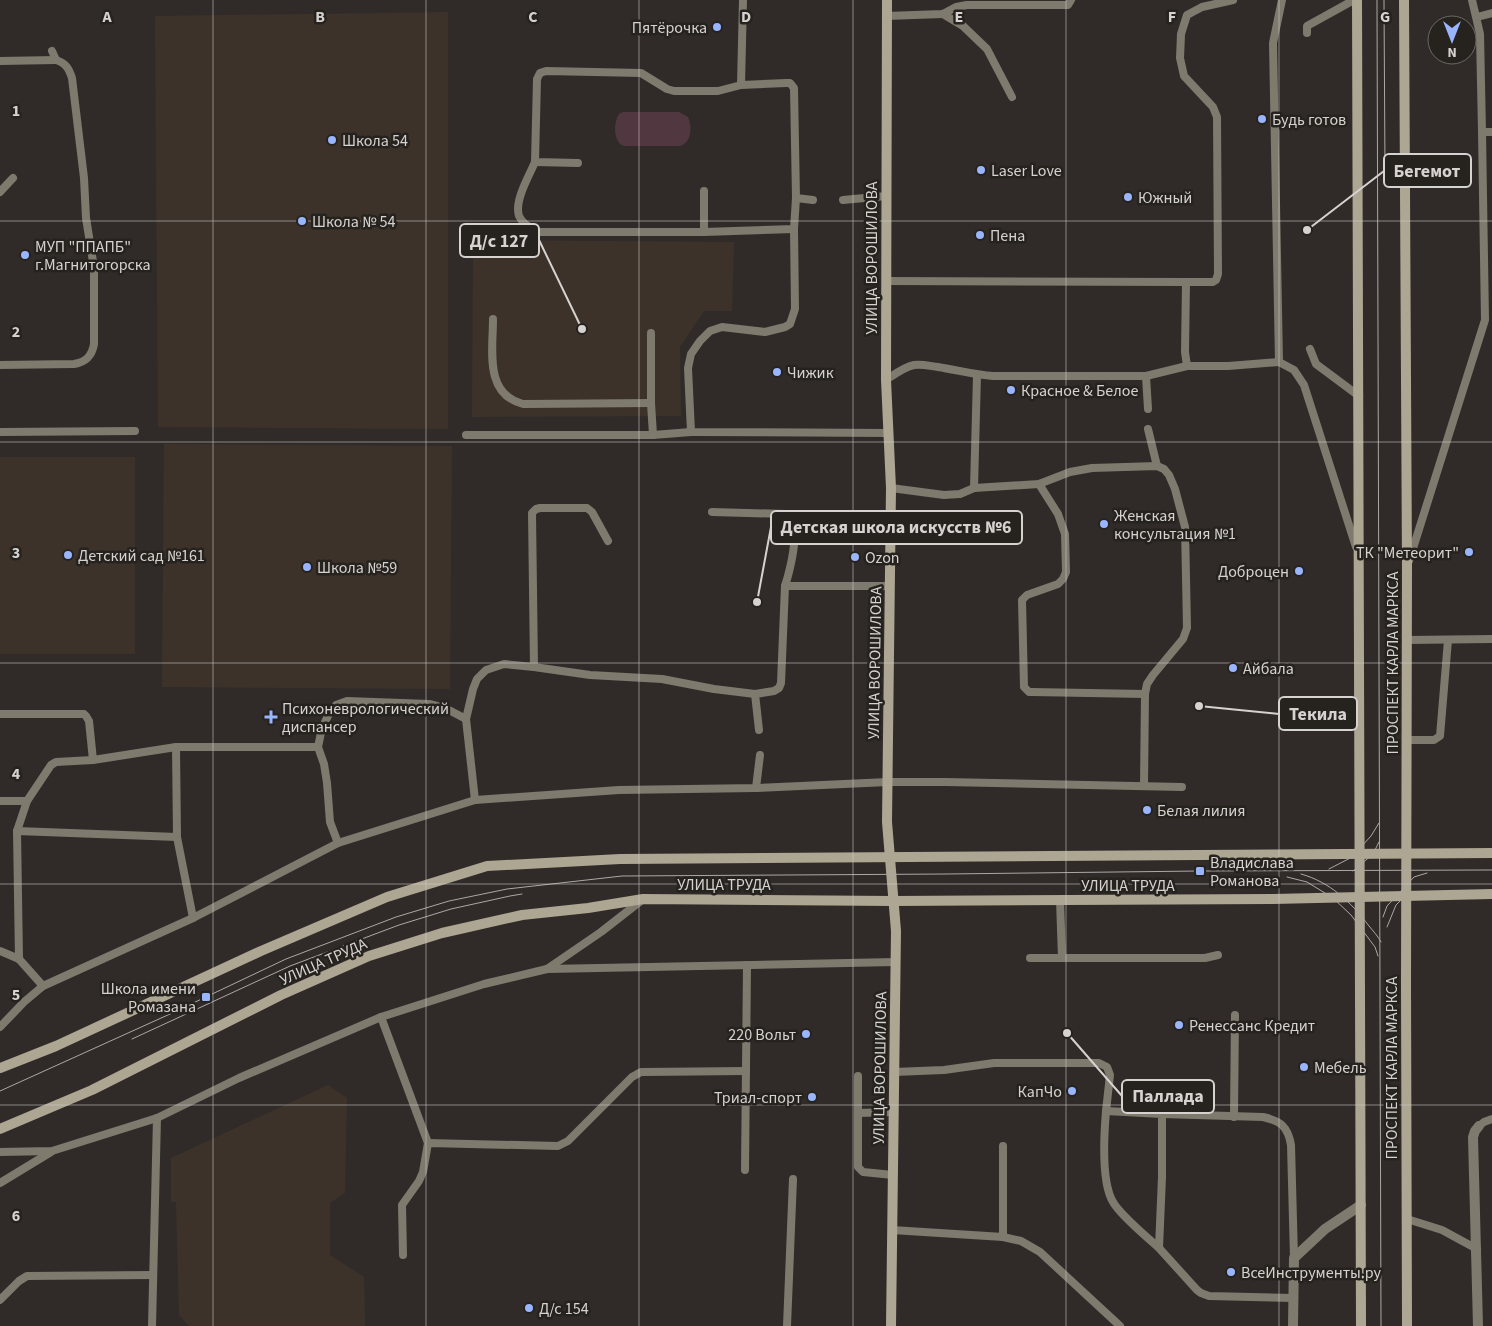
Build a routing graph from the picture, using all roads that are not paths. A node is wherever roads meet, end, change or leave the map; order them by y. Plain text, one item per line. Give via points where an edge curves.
1 (743, 0) edge
2 (887, 0) edge
3 (1071, 0) edge
4 (1233, 0) edge
5 (1282, 0) edge
6 (1356, 0) edge
7 (1404, 0) edge
8 (1472, 0) edge
9 (967, 2) edge
10 (1492, 13) edge
11 (942, 14) junction
12 (1476, 15) edge
13 (886, 16) junction
14 (1477, 17) joint
15 (1307, 32) dead end
16 (52, 51) dead end
17 (56, 60) junction
18 (0, 61) edge
19 (741, 85) junction
20 (1012, 97) dead end
21 (1482, 132) junction
22 (1492, 132) edge
23 (535, 162) junction
24 (578, 163) dead end
25 (13, 178) dead end
26 (704, 191) dead end
27 (0, 192) edge
28 (886, 196) junction
29 (796, 198) junction
30 (813, 200) dead end
31 (843, 200) dead end
32 (794, 229) junction
33 (704, 232) junction
34 (886, 280) junction
35 (1186, 282) junction
36 (1492, 315) edge
37 (493, 319) dead end
38 (1485, 320) junction
39 (651, 333) dead end
40 (1310, 349) dead end
41 (1279, 362) junction
42 (0, 365) edge
43 (1187, 366) junction
44 (977, 375) junction
45 (1146, 376) junction
46 (886, 380) junction
47 (1359, 396) junction
48 (651, 403) junction
49 (1148, 409) dead end
50 (1148, 429) dead end
51 (135, 431) dead end
52 (0, 432) edge
53 (690, 432) junction
54 (887, 433) junction
55 (466, 435) dead end
56 (653, 435) junction
57 (1157, 466) junction
58 (1039, 484) junction
59 (891, 488) junction
60 (974, 488) junction
61 (712, 512) dead end
62 (608, 541) dead end
63 (1359, 554) junction
64 (1407, 568) junction
65 (785, 586) junction
66 (890, 586) junction
67 (1492, 638) edge
68 (1407, 640) junction
69 (1448, 640) junction
70 (534, 667) junction
71 (755, 694) junction
72 (1145, 694) junction
73 (0, 714) edge
74 (466, 719) junction
75 (759, 730) dead end
76 (1406, 740) junction
77 (318, 747) junction
78 (176, 748) junction
79 (760, 755) dead end
80 (93, 760) junction
81 (888, 782) junction
82 (1144, 786) junction
83 (1182, 787) dead end
84 (756, 788) junction
85 (475, 800) junction
86 (0, 801) edge
87 (27, 801) junction
88 (17, 831) junction
89 (177, 837) junction
90 (338, 843) junction
91 (1492, 853) edge
92 (1360, 854) junction
93 (1406, 854) junction
94 (890, 857) junction
95 (1406, 896) junction
96 (1490, 896) edge
97 (1361, 898) junction
98 (643, 899) junction
99 (1060, 900) junction
100 (894, 901) junction
101 (193, 918) junction
102 (0, 951) edge
103 (1218, 955) dead end
104 (1030, 958) dead end
105 (1062, 958) junction
106 (19, 959) junction
107 (895, 962) junction
108 (747, 965) junction
109 (546, 970) junction
110 (43, 986) junction
111 (1235, 1015) dead end
112 (381, 1017) junction
113 (0, 1027) edge
114 (0, 1068) edge
115 (746, 1071) junction
116 (894, 1072) junction
117 (858, 1076) dead end
118 (1106, 1111) junction
119 (894, 1112) junction
120 (858, 1113) junction
121 (1162, 1114) junction
122 (1234, 1117) junction
123 (157, 1118) junction
124 (1492, 1119) edge
125 (1479, 1126) joint
126 (0, 1128) edge
127 (428, 1143) junction
128 (1003, 1146) dead end
129 (52, 1151) junction
130 (0, 1152) edge
131 (745, 1170) dead end
132 (893, 1174) junction
133 (793, 1179) dead end
134 (0, 1183) edge
135 (1361, 1205) junction
136 (1407, 1219) junction
137 (892, 1230) junction
138 (1002, 1237) junction
139 (1159, 1248) junction
140 (1477, 1249) junction
141 (403, 1255) dead end
142 (1294, 1258) junction
143 (153, 1275) junction
144 (1293, 1298) junction
145 (0, 1300) edge
146 (152, 1326) edge
147 (787, 1326) edge
148 (891, 1326) edge
149 (1120, 1326) edge
150 (1293, 1326) edge
151 (1361, 1326) edge
152 (1407, 1326) edge
153 (1478, 1326) edge

1 - 19 lane
2 - 13 main road, УЛИЦА ВОРОШИЛОВА
3 - 9 lane via 1068,5
4 - 35 lane via 1202,7 1187,15 1181,34 1180,58 1184,76 1213,107 1217,117 1218,278 1213,282
5 - 41 lane via 1273,43
6 - 15 lane via 1307,26
6 - 47 main road, ПРОСПЕКТ КАРЛА МАРКСА
7 - 64 main road, ПРОСПЕКТ КАРЛА МАРКСА
8 - 12 lane
9 - 11 lane
10 - 14 lane
11 - 13 lane
11 - 20 lane via 963,26 987,49
13 - 28 main road, УЛИЦА ВОРОШИЛОВА
14 - 21 lane via 1482,56
16 - 17 lane
17 - 18 lane
17 - 42 lane via 70,71 73,87 94,268 93,352 82,363
19 - 23 lane via 718,91 674,91 641,73 543,71 538,76
19 - 29 lane via 790,83 794,88
21 - 22 lane
21 - 38 lane
23 - 24 lane
23 - 33 lane via 518,210 523,222 537,232
25 - 27 lane
26 - 33 lane
28 - 31 lane
28 - 34 main road, УЛИЦА ВОРОШИЛОВА
29 - 30 lane
29 - 32 lane
32 - 33 lane
32 - 53 lane via 795,309 790,324 765,332 722,327 710,331 691,354 688,368
34 - 35 lane
34 - 46 main road, УЛИЦА ВОРОШИЛОВА
35 - 43 lane via 1184,352
36 - 38 lane
37 - 48 lane via 495,379 499,388 515,402
38 - 64 lane
39 - 48 lane
40 - 47 lane via 1316,364
41 - 43 lane
41 - 63 lane via 1294,370 1304,385
43 - 45 lane
44 - 45 lane
44 - 46 lane via 913,365
44 - 60 lane
45 - 49 lane
46 - 54 main road, УЛИЦА ВОРОШИЛОВА
47 - 63 main road, ПРОСПЕКТ КАРЛА МАРКСА
48 - 56 lane
50 - 57 lane
51 - 52 lane
53 - 54 lane
53 - 56 lane
54 - 59 main road, УЛИЦА ВОРОШИЛОВА
55 - 56 lane
57 - 58 lane via 1092,468 1070,472
57 - 72 lane via 1169,475 1185,527 1186,628 1183,639 1147,684
58 - 60 lane
58 - 72 lane via 1058,514 1065,534 1066,572 1058,584 1027,595 1022,600 1024,688 1029,692
59 - 60 lane via 944,495 960,494
59 - 66 main road, УЛИЦА ВОРОШИЛОВА
61 - 65 lane via 791,516 794,522 794,554
62 - 70 lane via 587,508 540,508 532,513
63 - 92 main road, ПРОСПЕКТ КАРЛА МАРКСА
64 - 68 main road, ПРОСПЕКТ КАРЛА МАРКСА
65 - 66 lane
65 - 71 lane via 781,686 774,691
66 - 81 main road, УЛИЦА ВОРОШИЛОВА
67 - 69 lane
68 - 69 lane
68 - 76 main road, ПРОСПЕКТ КАРЛА МАРКСА
69 - 76 lane via 1440,736 1434,740
70 - 71 lane via 662,679
70 - 74 lane via 504,664 486,670 477,679
71 - 75 lane
72 - 82 lane
73 - 80 lane via 84,714 89,721
74 - 77 lane via 429,704 347,701 336,704 329,714
74 - 85 lane
76 - 93 main road, ПРОСПЕКТ КАРЛА МАРКСА
77 - 78 lane
77 - 90 lane via 324,764 330,822
78 - 80 lane
78 - 89 lane
79 - 84 lane
80 - 87 lane via 54,763
81 - 82 lane
81 - 84 lane
81 - 94 main road, УЛИЦА ВОРОШИЛОВА
82 - 83 lane
84 - 85 lane via 619,790
85 - 90 lane
86 - 87 lane
87 - 88 lane
88 - 89 lane
88 - 106 lane
89 - 101 lane
90 - 101 lane
91 - 93 main road, УЛИЦА ТРУДА
92 - 93 main road, УЛИЦА ТРУДА
92 - 94 main road, УЛИЦА ТРУДА
92 - 97 main road, ПРОСПЕКТ КАРЛА МАРКСА
93 - 95 main road, ПРОСПЕКТ КАРЛА МАРКСА
94 - 100 main road, УЛИЦА ВОРОШИЛОВА
94 - 114 main road, УЛИЦА ТРУДА via 620,859 486,866 387,897 56,1046
95 - 96 main road, УЛИЦА ТРУДА
95 - 97 main road, УЛИЦА ТРУДА
95 - 136 main road, ПРОСПЕКТ КАРЛА МАРКСА
97 - 99 main road, УЛИЦА ТРУДА
97 - 135 main road, ПРОСПЕКТ КАРЛА МАРКСА
98 - 100 main road, УЛИЦА ТРУДА
98 - 109 lane
98 - 126 main road, УЛИЦА ТРУДА via 522,915 442,933 369,956 92,1090
99 - 100 main road, УЛИЦА ТРУДА
99 - 105 lane
100 - 107 main road, УЛИЦА ВОРОШИЛОВА
101 - 110 lane
102 - 106 lane
103 - 105 lane via 1205,958
104 - 105 lane
106 - 110 lane
107 - 108 lane
107 - 116 main road, УЛИЦА ВОРОШИЛОВА
108 - 109 lane
108 - 115 lane
109 - 112 lane via 484,984
110 - 113 lane
111 - 122 lane
112 - 123 lane
112 - 127 lane
115 - 127 lane via 641,1072 632,1077 568,1142 558,1146
115 - 131 lane
116 - 118 lane via 944,1070 994,1062 1099,1064 1107,1067 1110,1075
116 - 119 main road, УЛИЦА ВОРОШИЛОВА
117 - 120 lane
118 - 121 lane
118 - 139 lane via 1104,1143 1109,1194 1120,1211
119 - 120 lane
119 - 132 main road, УЛИЦА ВОРОШИЛОВА
120 - 132 lane via 858,1167 863,1172
121 - 122 lane
121 - 139 lane
122 - 142 lane via 1274,1119 1289,1134
123 - 129 lane
123 - 143 lane
124 - 125 lane
125 - 140 street via 1473,1137
127 - 141 lane via 423,1172 402,1205
128 - 138 lane
129 - 130 lane
129 - 134 lane
132 - 137 main road, УЛИЦА ВОРОШИЛОВА
133 - 147 lane
135 - 142 street via 1325,1229
135 - 151 main road, ПРОСПЕКТ КАРЛА МАРКСА
136 - 140 lane via 1442,1230
136 - 152 main road, ПРОСПЕКТ КАРЛА МАРКСА
137 - 138 lane
137 - 148 main road, УЛИЦА ВОРОШИЛОВА
138 - 149 lane via 1021,1241 1040,1252
139 - 144 lane via 1205,1295
140 - 153 street
142 - 144 street
143 - 145 lane via 27,1276
143 - 146 lane
144 - 150 street

